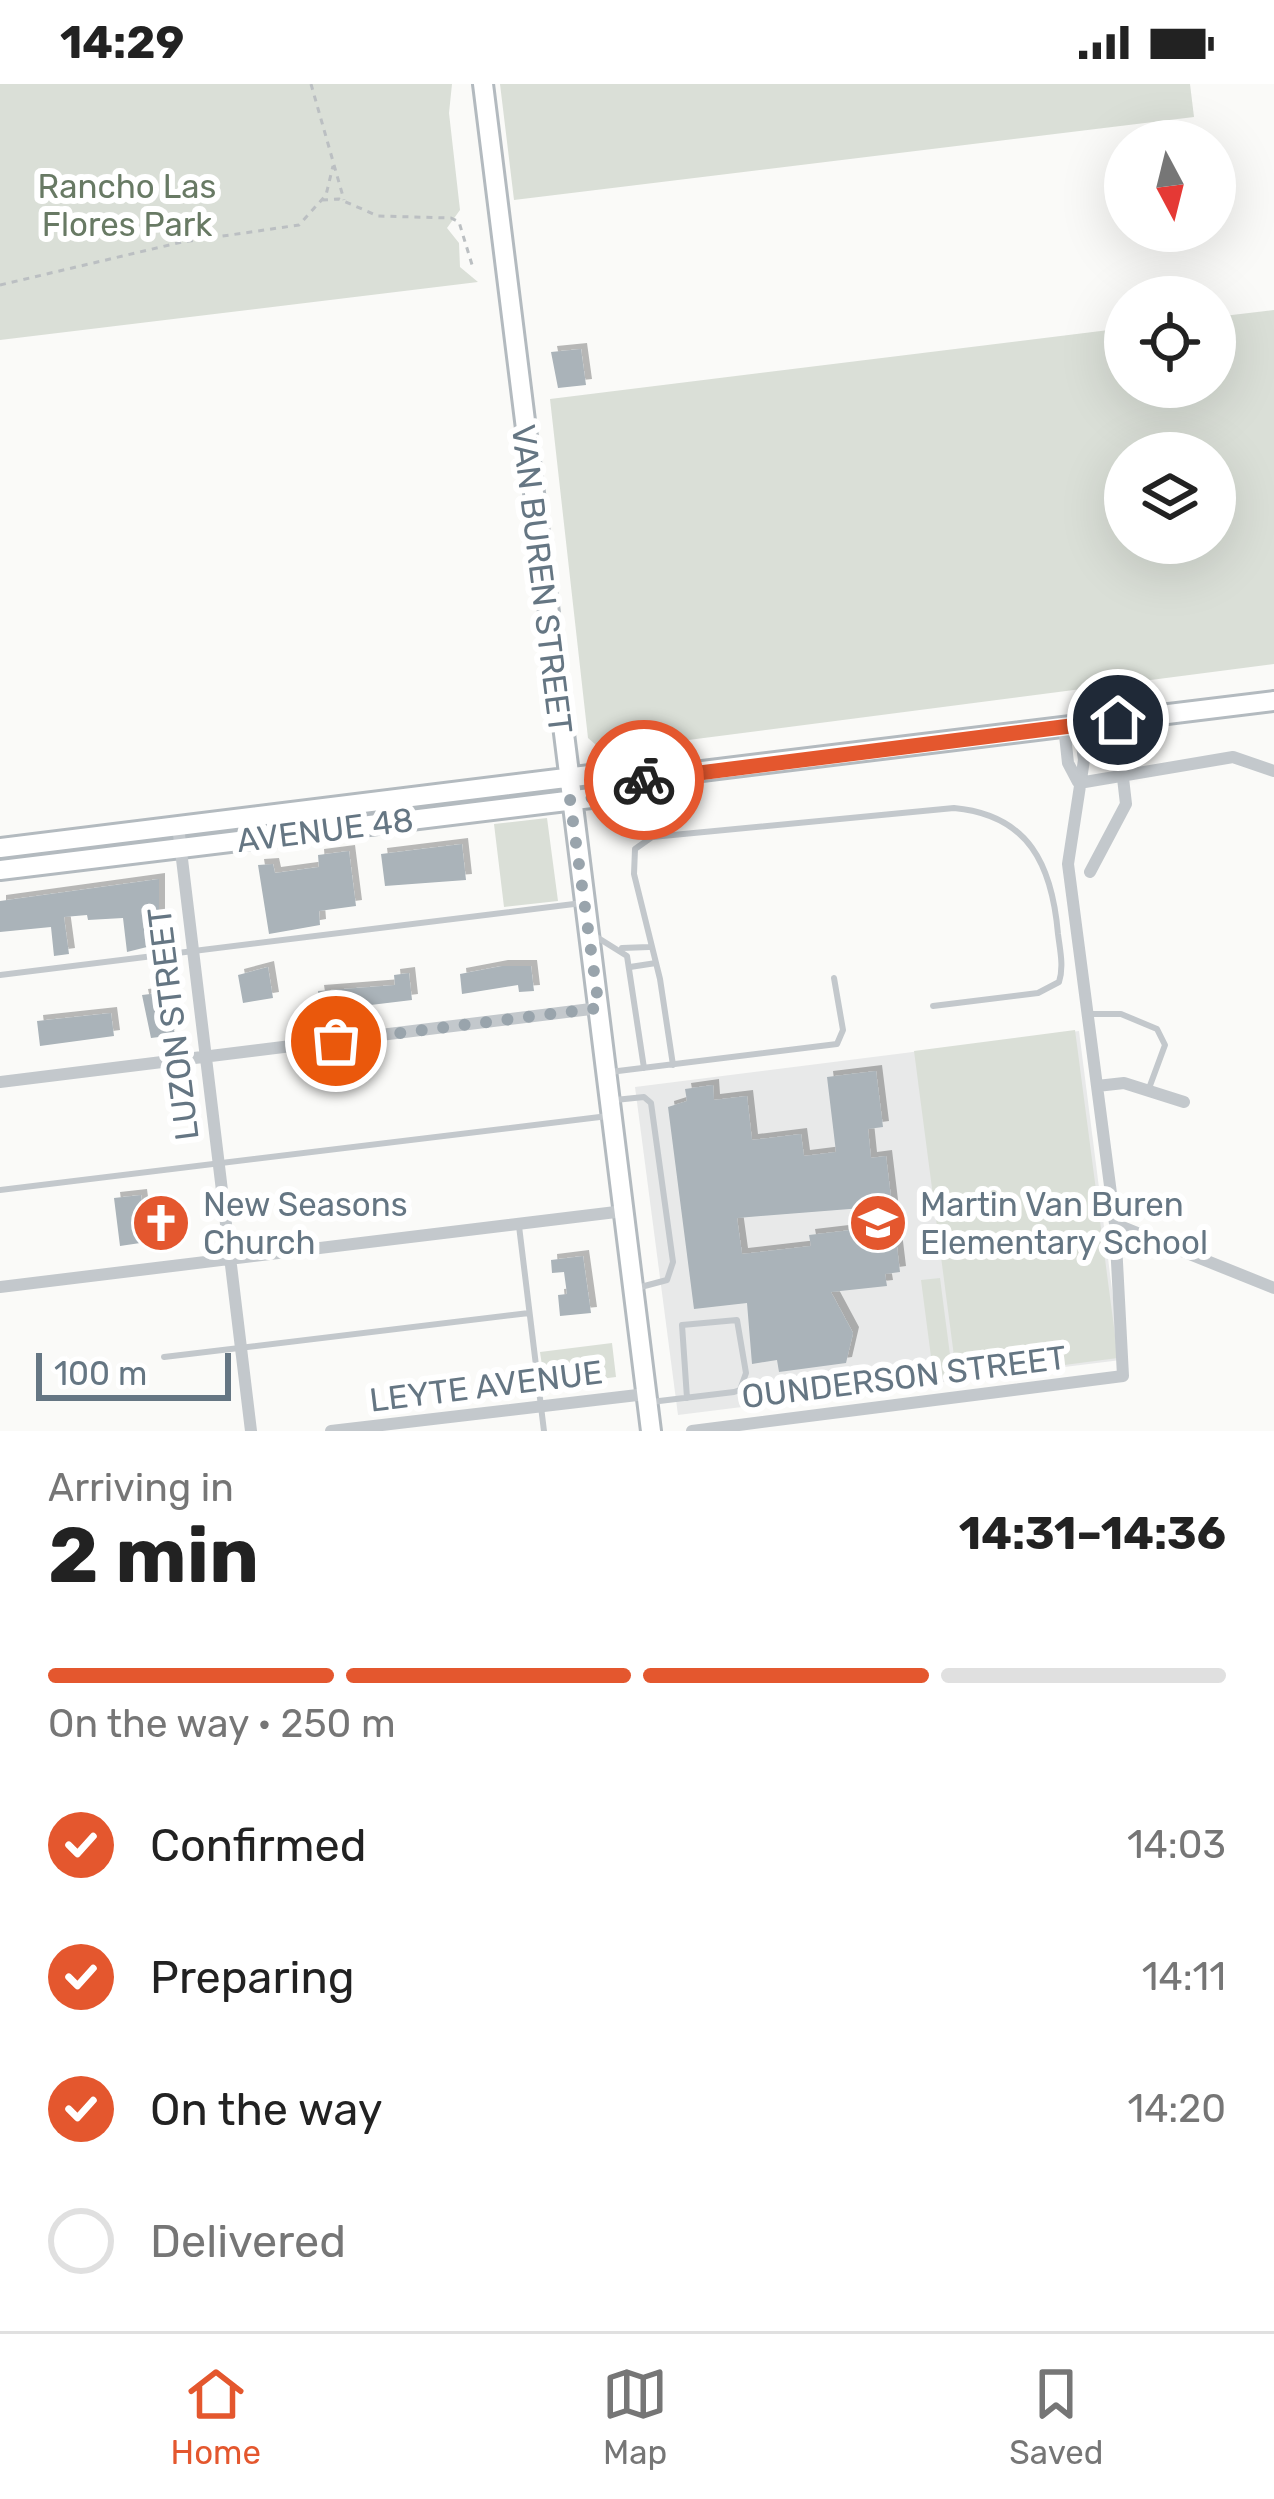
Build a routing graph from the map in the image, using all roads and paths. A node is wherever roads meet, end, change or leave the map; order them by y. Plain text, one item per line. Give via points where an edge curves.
1 (311, 84) edge
2 (483, 84) edge
3 (333, 166) junction
4 (320, 201) junction
5 (344, 202) junction
6 (473, 268) dead end
7 (0, 285) edge
8 (1274, 701) edge
9 (1071, 726) junction
10 (1274, 771) edge
11 (567, 778) junction
12 (645, 778) junction
13 (1123, 778) junction
14 (1078, 783) junction
15 (570, 800) junction
16 (178, 826) junction
17 (0, 848) edge
18 (180, 848) junction
19 (0, 870) edge
20 (1090, 872) dead end
21 (586, 903) junction
22 (590, 934) junction
23 (649, 946) junction
24 (620, 948) junction
25 (191, 951) junction
26 (656, 963) junction
27 (630, 967) junction
28 (0, 975) edge
29 (834, 978) dead end
30 (933, 1006) dead end
31 (599, 1008) junction
32 (1088, 1014) junction
33 (202, 1057) junction
34 (673, 1065) junction
35 (644, 1068) junction
36 (607, 1073) junction
37 (0, 1082) edge
38 (1097, 1086) junction
39 (1148, 1090) junction
40 (1184, 1102) dead end
41 (611, 1108) junction
42 (217, 1164) junction
43 (0, 1190) edge
44 (623, 1211) junction
45 (518, 1224) junction
46 (1115, 1224) junction
47 (230, 1259) junction
48 (0, 1288) edge
49 (1274, 1288) edge
50 (633, 1289) junction
51 (530, 1313) junction
52 (241, 1348) junction
53 (164, 1358) dead end
54 (688, 1397) junction
55 (646, 1398) junction
56 (541, 1406) junction
57 (790, 1425) edge
58 (251, 1431) edge
59 (332, 1431) edge
60 (544, 1431) edge
61 (651, 1431) edge
62 (692, 1431) edge

1 - 3 path
2 - 11 main road, VAN BUREN STREET
3 - 4 path
3 - 5 path
4 - 5 path
4 - 7 path via 299,225 182,242
5 - 6 path via 378,216 459,222
8 - 9 main road, AVENUE 48
9 - 12 main road, AVENUE 48
9 - 14 street via 1084,760
10 - 13 street via 1234,757
11 - 12 main road, AVENUE 48 via 622,771
11 - 15 main road, VAN BUREN STREET
11 - 16 main road, AVENUE 48
12 - 15 main road, AVENUE 48 via 625,794
13 - 14 street
13 - 20 street via 1126,804
14 - 32 street via 1068,864
15 - 18 main road, AVENUE 48
15 - 21 main road, VAN BUREN STREET
16 - 17 main road, AVENUE 48
16 - 18 street, LUZON STREET
18 - 19 main road, AVENUE 48
18 - 25 street, LUZON STREET
21 - 22 main road, VAN BUREN STREET
21 - 25 lane
22 - 24 lane
22 - 31 main road, VAN BUREN STREET
23 - 24 lane
23 - 26 lane
23 - 30 lane via 633,860 652,837 982,811 1019,834 1047,872 1062,973 1048,990
24 - 27 lane
25 - 28 lane
25 - 33 street, LUZON STREET
26 - 27 lane
26 - 34 lane
27 - 35 lane
29 - 34 lane via 843,1030 836,1044
31 - 33 street
31 - 36 main road, VAN BUREN STREET
32 - 38 street
32 - 39 lane via 1121,1014 1157,1029 1165,1045
33 - 37 street
33 - 42 street, LUZON STREET
34 - 35 lane
35 - 36 lane
36 - 41 main road, VAN BUREN STREET
38 - 39 street
38 - 46 street
39 - 40 street
41 - 42 lane
41 - 44 main road, VAN BUREN STREET
41 - 50 lane via 644,1097 652,1103 668,1221 670,1275
42 - 43 lane
42 - 47 street, LUZON STREET
44 - 45 street
44 - 50 main road, VAN BUREN STREET
45 - 47 street
45 - 51 lane
46 - 49 street
46 - 57 street, OUNDERSON STREET via 1123,1376
47 - 48 street
47 - 52 street, LUZON STREET
50 - 55 main road, VAN BUREN STREET
51 - 52 lane
51 - 56 lane
52 - 53 lane
52 - 58 street, LUZON STREET
54 - 54 lane via 743,1386 740,1323 680,1329
54 - 55 lane
55 - 56 street, LEYTE AVENUE
55 - 61 main road, VAN BUREN STREET
56 - 59 street, LEYTE AVENUE
56 - 60 lane
57 - 62 street, OUNDERSON STREET

